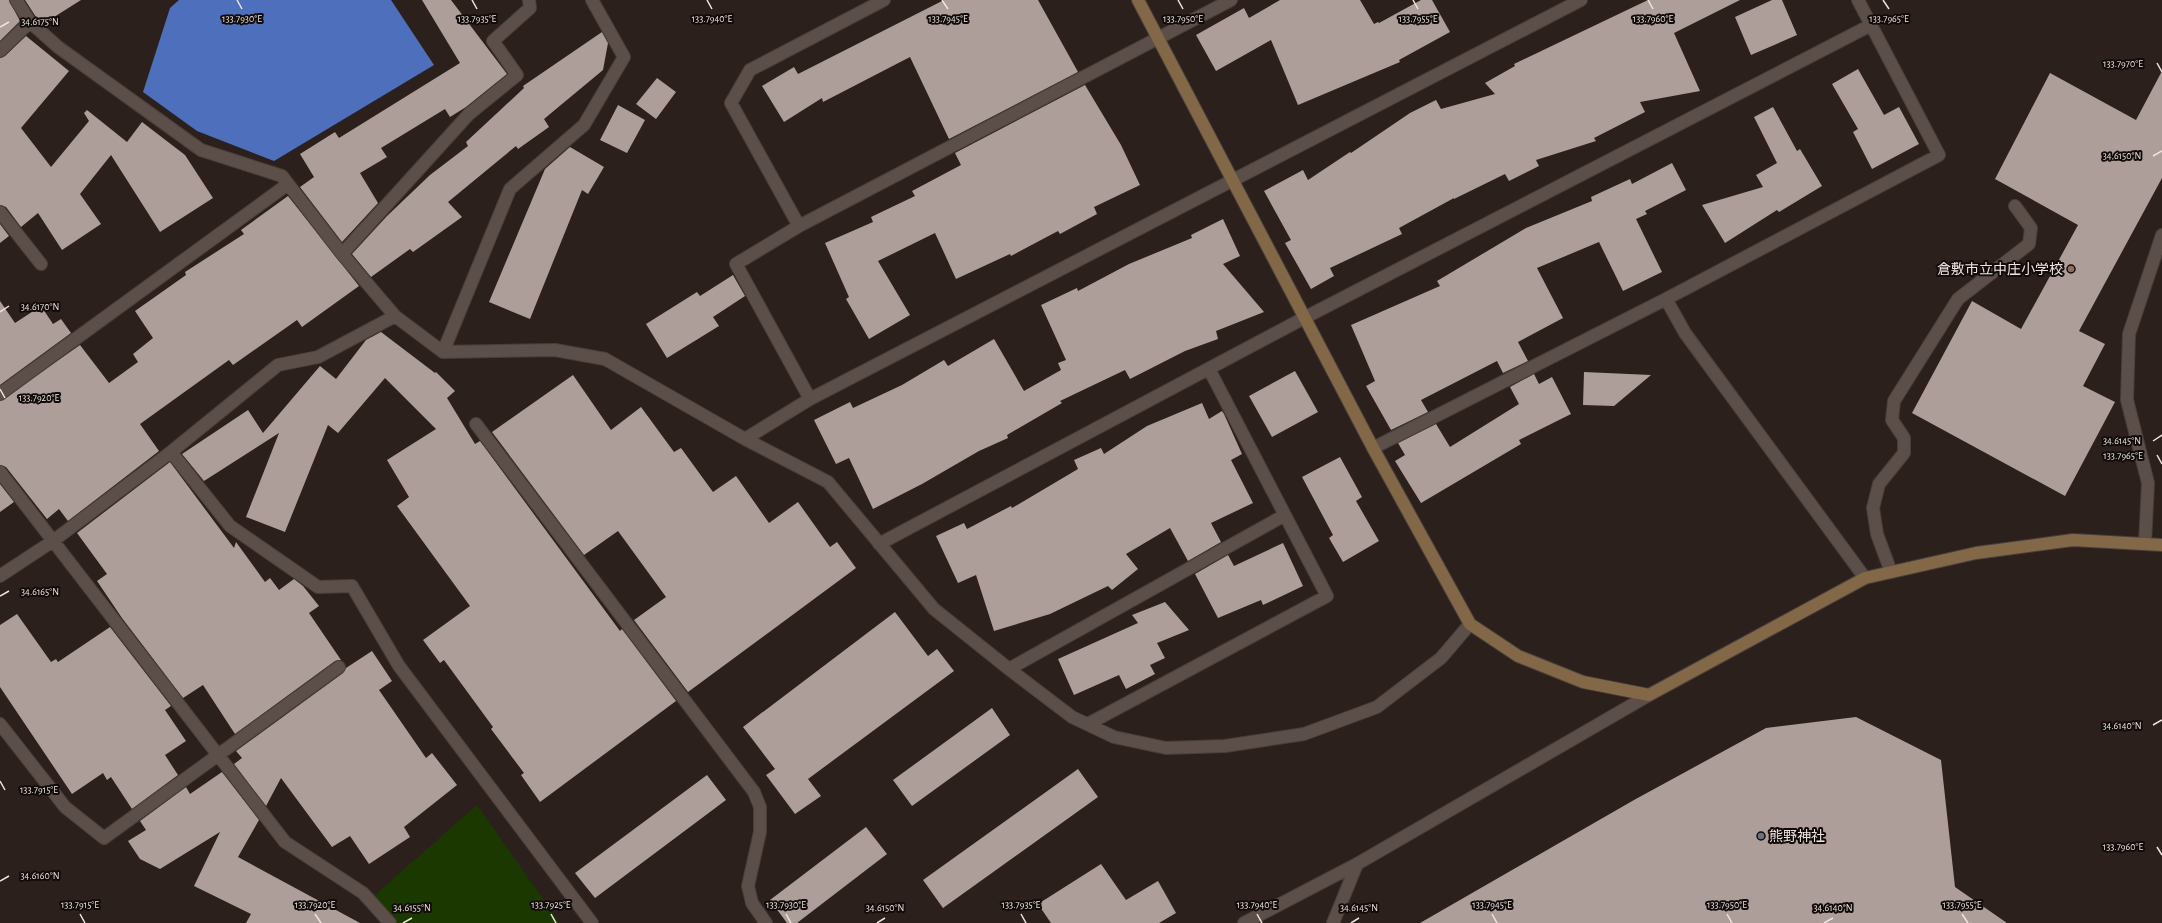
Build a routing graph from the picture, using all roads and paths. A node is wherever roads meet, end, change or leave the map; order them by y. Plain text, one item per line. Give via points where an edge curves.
1 (16, 0) edge
2 (529, 0) edge
3 (592, 0) edge
4 (884, 0) edge
5 (1138, 0) edge
6 (1231, 0) edge
7 (1581, 0) edge
8 (1858, 0) edge
9 (30, 22) junction
10 (1871, 25) junction
11 (1158, 37) junction
12 (0, 51) edge
13 (1232, 180) junction
14 (288, 184) junction
15 (2015, 206) dead end
16 (0, 212) edge
17 (799, 226) junction
18 (2162, 235) edge
19 (342, 254) junction
20 (41, 264) dead end
21 (1666, 299) junction
22 (395, 316) junction
23 (1304, 318) junction
24 (443, 352) junction
25 (1209, 369) junction
26 (0, 394) edge
27 (810, 399) junction
28 (476, 424) dead end
29 (745, 439) junction
30 (1373, 448) junction
31 (171, 452) junction
32 (0, 472) edge
33 (1285, 515) junction
34 (53, 541) junction
35 (2145, 543) junction
36 (879, 544) junction
37 (2162, 545) edge
38 (1891, 572) junction
39 (0, 576) edge
40 (1865, 578) junction
41 (1470, 624) junction
42 (339, 667) dead end
43 (1008, 669) junction
44 (1649, 696) junction
45 (0, 724) edge
46 (1088, 724) junction
47 (218, 756) junction
48 (1357, 864) junction
49 (390, 923) edge
50 (592, 923) edge
51 (766, 923) edge
52 (1244, 923) edge
53 (1333, 923) edge

1 - 9 street
2 - 19 street via 530,8 493,41 517,75 470,114
3 - 24 street via 624,56 584,125 510,189
4 - 17 street via 750,70 731,103
5 - 11 street
6 - 11 street
7 - 13 street
8 - 10 street
9 - 12 street
9 - 14 street via 58,47 201,150 282,176
10 - 21 street via 1939,156
10 - 23 street
11 - 13 street
11 - 17 street
13 - 23 street
13 - 27 street
14 - 19 street
14 - 26 street
15 - 38 street via 2031,228 2029,244 1958,298 1894,401 1892,420 1904,438 1904,453 1879,484 1872,508 1877,534
16 - 20 street
17 - 27 street via 736,264
18 - 35 street via 2129,334 2127,400 2148,483
19 - 22 street
21 - 30 street
21 - 40 street via 1685,333
22 - 24 street
22 - 31 street via 318,357 278,365
23 - 25 street
23 - 30 street
24 - 29 street via 555,350 605,359
25 - 33 street
25 - 36 street
27 - 29 street
28 - 51 street via 754,792 760,807 760,832 748,886 752,903
29 - 36 street via 828,482
30 - 41 street
31 - 34 street
31 - 50 street via 230,526 318,587 352,586 399,666
32 - 34 street
33 - 43 street
33 - 46 street via 1327,596
34 - 39 street
34 - 47 street
35 - 37 street
35 - 38 street via 2073,540 1976,553
36 - 43 street via 934,609
38 - 40 street
40 - 44 street
41 - 44 street via 1518,656 1583,682
41 - 46 street via 1441,658 1377,707 1304,734 1224,746 1166,748 1114,737
42 - 47 street
43 - 46 street via 1072,717
44 - 48 street
45 - 47 street via 65,807 104,838
47 - 49 street via 286,842 363,893
48 - 52 street
48 - 53 street

